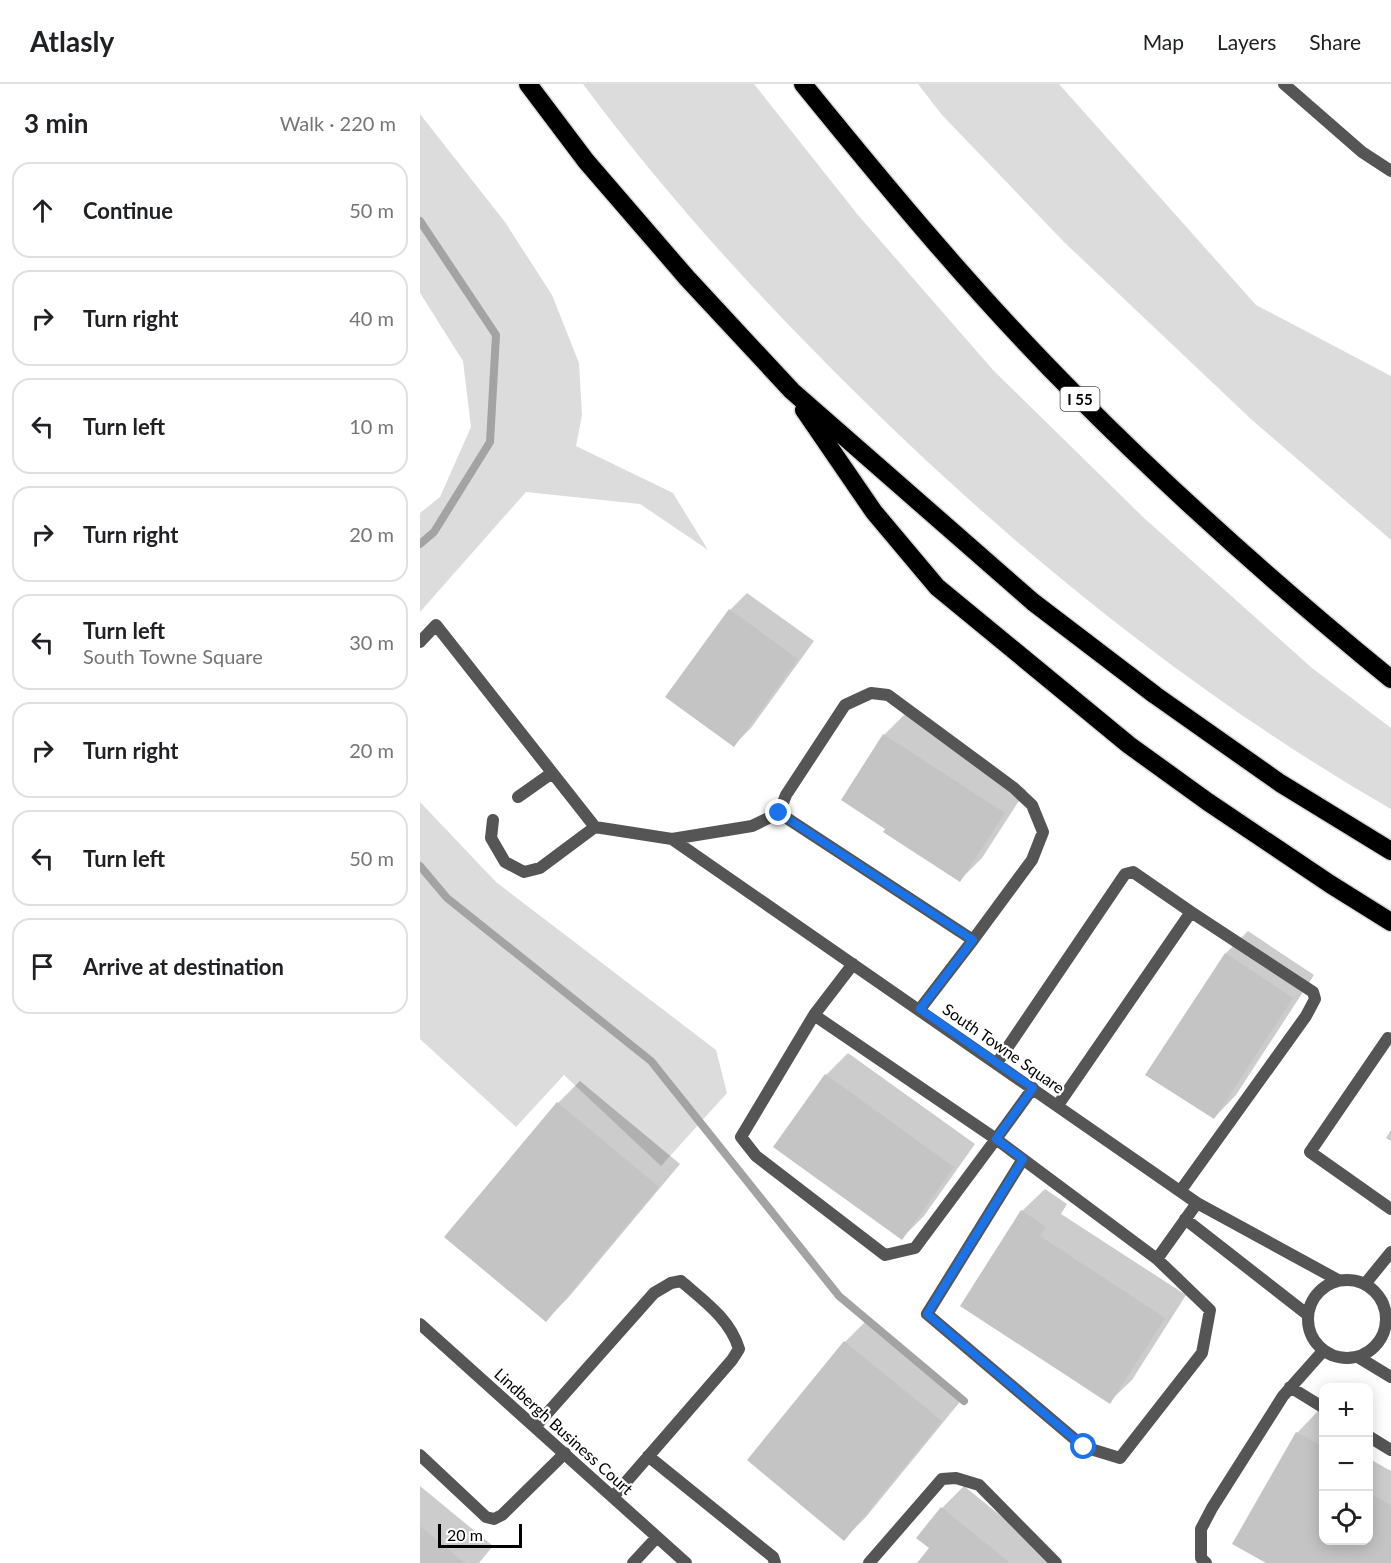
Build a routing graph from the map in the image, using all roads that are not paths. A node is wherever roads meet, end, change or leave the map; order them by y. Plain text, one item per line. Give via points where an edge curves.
1 (528, 84) edge
2 (803, 84) edge
3 (1284, 84) edge
4 (1391, 171) edge
5 (792, 391) junction
6 (420, 642) edge
7 (1391, 679) edge
8 (552, 773) junction
9 (518, 797) dead end
10 (779, 813) junction
11 (494, 820) dead end
12 (595, 826) junction
13 (672, 839) junction
14 (1391, 851) edge
15 (1191, 912) junction
16 (1391, 922) edge
17 (973, 940) junction
18 (853, 964) junction
19 (920, 1009) junction
20 (814, 1015) junction
21 (1388, 1038) dead end
22 (997, 1063) junction
23 (1033, 1088) junction
24 (1058, 1105) junction
25 (996, 1139) junction
26 (1023, 1159) junction
27 (1181, 1190) junction
28 (1197, 1203) junction
29 (1391, 1209) edge
30 (1185, 1219) junction
31 (1391, 1252) edge
32 (1157, 1259) junction
33 (1338, 1280) junction
34 (1365, 1284) junction
35 (1308, 1315) junction
36 (1389, 1319) edge
37 (420, 1324) edge
38 (1323, 1351) junction
39 (1358, 1357) junction
40 (1391, 1377) edge
41 (1290, 1387) junction
42 (1319, 1405) edge
43 (535, 1427) junction
44 (1370, 1437) edge
45 (1391, 1450) edge
46 (565, 1453) junction
47 (420, 1455) edge
48 (648, 1456) junction
49 (613, 1497) junction
50 (657, 1537) junction
51 (633, 1563) edge
52 (686, 1563) edge
53 (775, 1563) edge
54 (869, 1563) edge
55 (1056, 1563) edge
56 (1206, 1563) edge

1 - 5 highway via 586,161
2 - 7 highway, I 55 via 977,290 1074,394 1284,590
3 - 4 street via 1362,152
5 - 14 highway via 1052,616 1280,783
5 - 16 highway via 874,512 938,586 1129,745 1208,802
6 - 8 street via 436,625
8 - 9 street
8 - 12 street
10 - 13 street via 752,826
10 - 17 street
10 - 17 street via 786,795 845,705 871,693 888,695 1014,788 1032,805 1043,832 1032,860
11 - 12 street via 491,838 505,862 524,872 540,868
12 - 13 street
13 - 18 street, South Towne Square
15 - 22 street via 1132,872 1125,874
15 - 24 street
15 - 27 street via 1313,992 1315,999
17 - 19 street
18 - 19 street, South Towne Square
18 - 20 street
19 - 22 street, South Towne Square
20 - 25 street
20 - 25 street via 741,1137 756,1156 885,1256 915,1248
21 - 29 street via 1310,1152
22 - 23 street, South Towne Square
23 - 24 street, South Towne Square
23 - 25 street
24 - 27 street, South Towne Square
25 - 26 street
26 - 32 street
26 - 32 street via 927,1314 1084,1447 1120,1458 1203,1353 1210,1310
27 - 28 street, South Towne Square
28 - 30 street
28 - 33 street, South Towne Square
30 - 32 street
30 - 35 street
31 - 34 street
33 - 34 street, South Towne Square
33 - 35 street via 1315,1295
34 - 36 street via 1376,1292
35 - 38 street via 1308,1328
36 - 39 street via 1379,1341
37 - 43 street, Lindbergh Business Court
38 - 39 street via 1336,1357
38 - 41 street
39 - 40 street
41 - 42 street
41 - 56 street via 1200,1529 1201,1558
43 - 46 street, Lindbergh Business Court
43 - 48 street via 654,1293 681,1281 725,1321 739,1349
44 - 45 street
46 - 47 street via 494,1519 486,1517
46 - 49 street, Lindbergh Business Court
48 - 49 street
48 - 53 street via 773,1557
49 - 50 street, Lindbergh Business Court
50 - 51 street
50 - 52 street, Lindbergh Business Court
54 - 55 street via 942,1479 956,1478 979,1485

